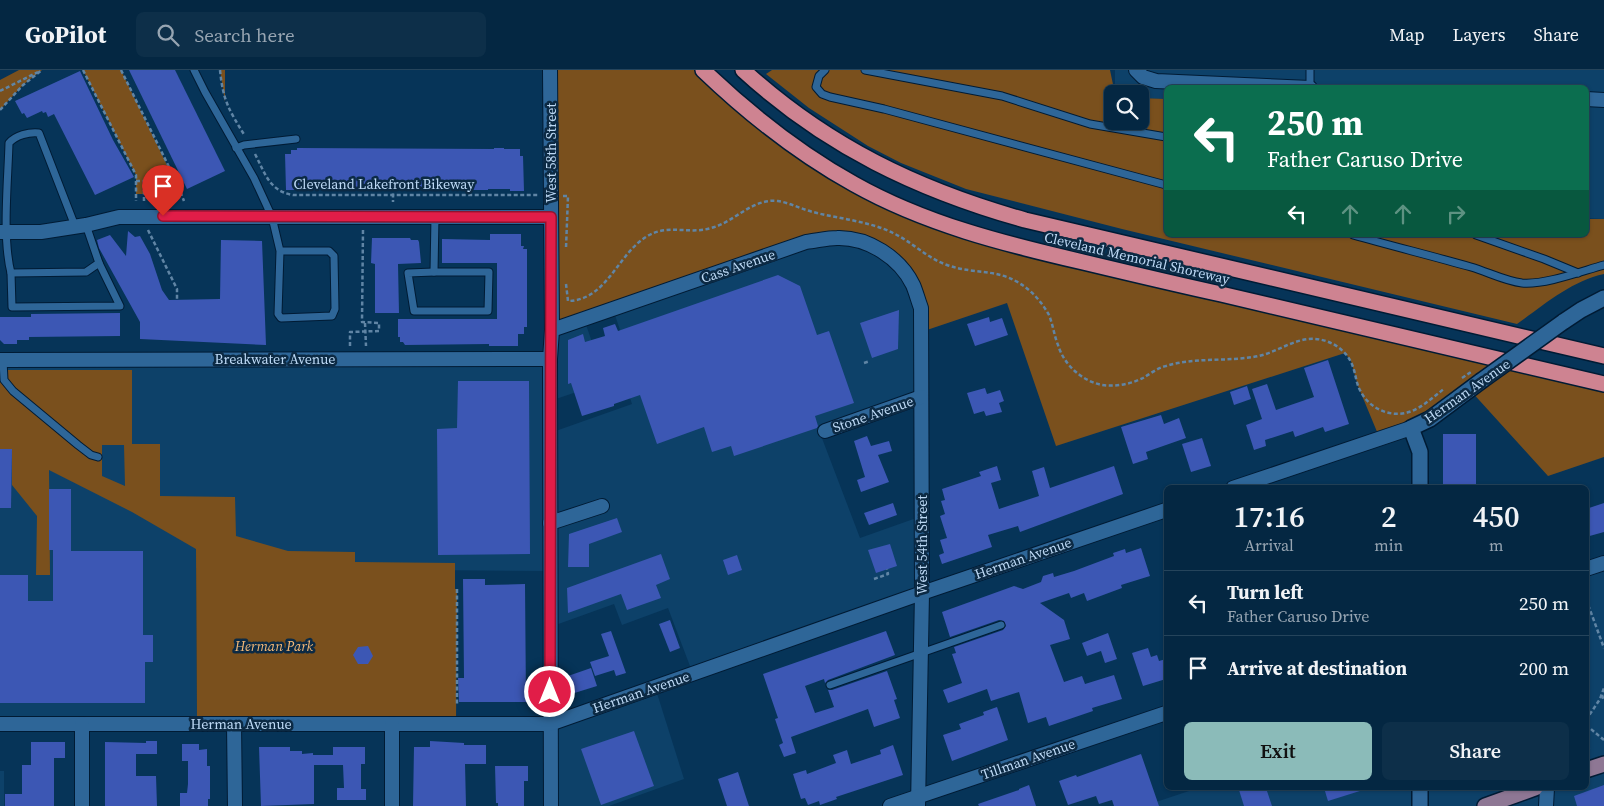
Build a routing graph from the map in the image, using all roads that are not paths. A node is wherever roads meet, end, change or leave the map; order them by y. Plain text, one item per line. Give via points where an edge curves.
1 (194, 70) edge
2 (550, 70) edge
3 (703, 70) edge
4 (743, 70) edge
5 (825, 70) edge
6 (865, 70) edge
7 (1136, 70) edge
8 (1310, 70) edge
9 (1244, 85) edge
10 (1310, 85) edge
11 (1589, 100) edge
12 (1604, 100) edge
13 (1164, 137) edge
14 (296, 139) dead end
15 (236, 148) junction
16 (1164, 184) edge
17 (272, 217) junction
18 (435, 217) junction
19 (551, 217) junction
20 (80, 226) junction
21 (4, 232) edge
22 (1360, 237) edge
23 (1482, 237) edge
24 (280, 251) junction
25 (99, 263) junction
26 (1604, 265) edge
27 (434, 272) junction
28 (11, 273) junction
29 (1578, 273) junction
30 (913, 285) joint
31 (1604, 298) edge
32 (552, 330) junction
33 (1604, 356) edge
34 (550, 358) junction
35 (2, 360) edge
36 (1604, 384) edge
37 (921, 398) junction
38 (1411, 428) junction
39 (825, 431) dead end
40 (98, 457) dead end
41 (1242, 485) edge
42 (1420, 485) edge
43 (602, 506) dead end
44 (1164, 511) edge
45 (550, 523) junction
46 (1604, 563) edge
47 (1589, 568) edge
48 (922, 593) junction
49 (1001, 626) dead end
50 (921, 653) junction
51 (830, 685) dead end
52 (1164, 714) edge
53 (0, 724) edge
54 (82, 724) junction
55 (234, 724) junction
56 (392, 724) junction
57 (550, 724) junction
58 (1604, 764) edge
59 (1589, 769) edge
60 (1420, 790) edge
61 (1529, 790) edge
62 (1547, 790) edge
63 (918, 801) edge
64 (82, 806) edge
65 (235, 806) edge
66 (392, 806) edge
67 (551, 806) edge
68 (890, 806) edge
69 (1420, 806) edge
70 (1485, 806) edge
71 (1546, 806) edge

1 - 15 lane
2 - 19 street, West 58th Street
3 - 36 highway, Cleveland Memorial Shoreway via 792,146 877,196 962,230 1038,252
4 - 33 highway, Cleveland Memorial Shoreway via 798,115 855,152 916,183 981,208
5 - 16 lane via 816,87 830,97
6 - 13 lane via 1002,96 1090,124
7 - 9 street via 1143,77 1156,81
8 - 10 lane
11 - 12 street
14 - 15 lane
15 - 17 lane
17 - 18 street
17 - 20 street via 119,217
17 - 24 lane
18 - 19 street
18 - 27 lane
19 - 32 street, West 58th Street
20 - 21 street via 41,232
20 - 21 lane via 39,133 32,132 9,143
20 - 25 lane
21 - 28 lane
22 - 29 lane via 1523,283
23 - 29 lane
24 - 24 lane via 278,314 281,318 332,316 335,310 334,256 329,251
25 - 28 lane via 86,272
25 - 28 lane via 120,306 12,307
26 - 29 lane
27 - 27 lane via 489,272 488,311 414,311 408,273
30 - 32 street, Cass Avenue via 899,263 872,245 856,239 838,238 806,242
30 - 37 street, West 54th Street via 921,308
31 - 38 street, Herman Avenue, bridge via 1563,322 1430,419
32 - 34 street, West 58th Street
34 - 35 street, Breakwater Avenue
34 - 45 street, West 58th Street
35 - 40 lane via 4,380 13,391 78,445
37 - 39 street, Stone Avenue
37 - 48 street, West 54th Street
38 - 41 street, Herman Avenue
38 - 42 street via 1420,452
43 - 45 street
44 - 48 street, Herman Avenue
45 - 57 street, West 58th Street
46 - 47 street
48 - 50 street, West 54th Street
48 - 57 street, Herman Avenue
49 - 50 lane
50 - 51 lane
50 - 63 street, West 54th Street
52 - 63 street, Tillman Avenue
53 - 54 street, Herman Avenue
54 - 55 street, Herman Avenue
54 - 64 street
55 - 56 street, Herman Avenue
55 - 65 street
56 - 57 street, Herman Avenue
56 - 66 street
57 - 67 street, West 58th Street
58 - 59 main road
60 - 69 street
61 - 70 main road
62 - 71 street
63 - 68 street, Tillman Avenue

